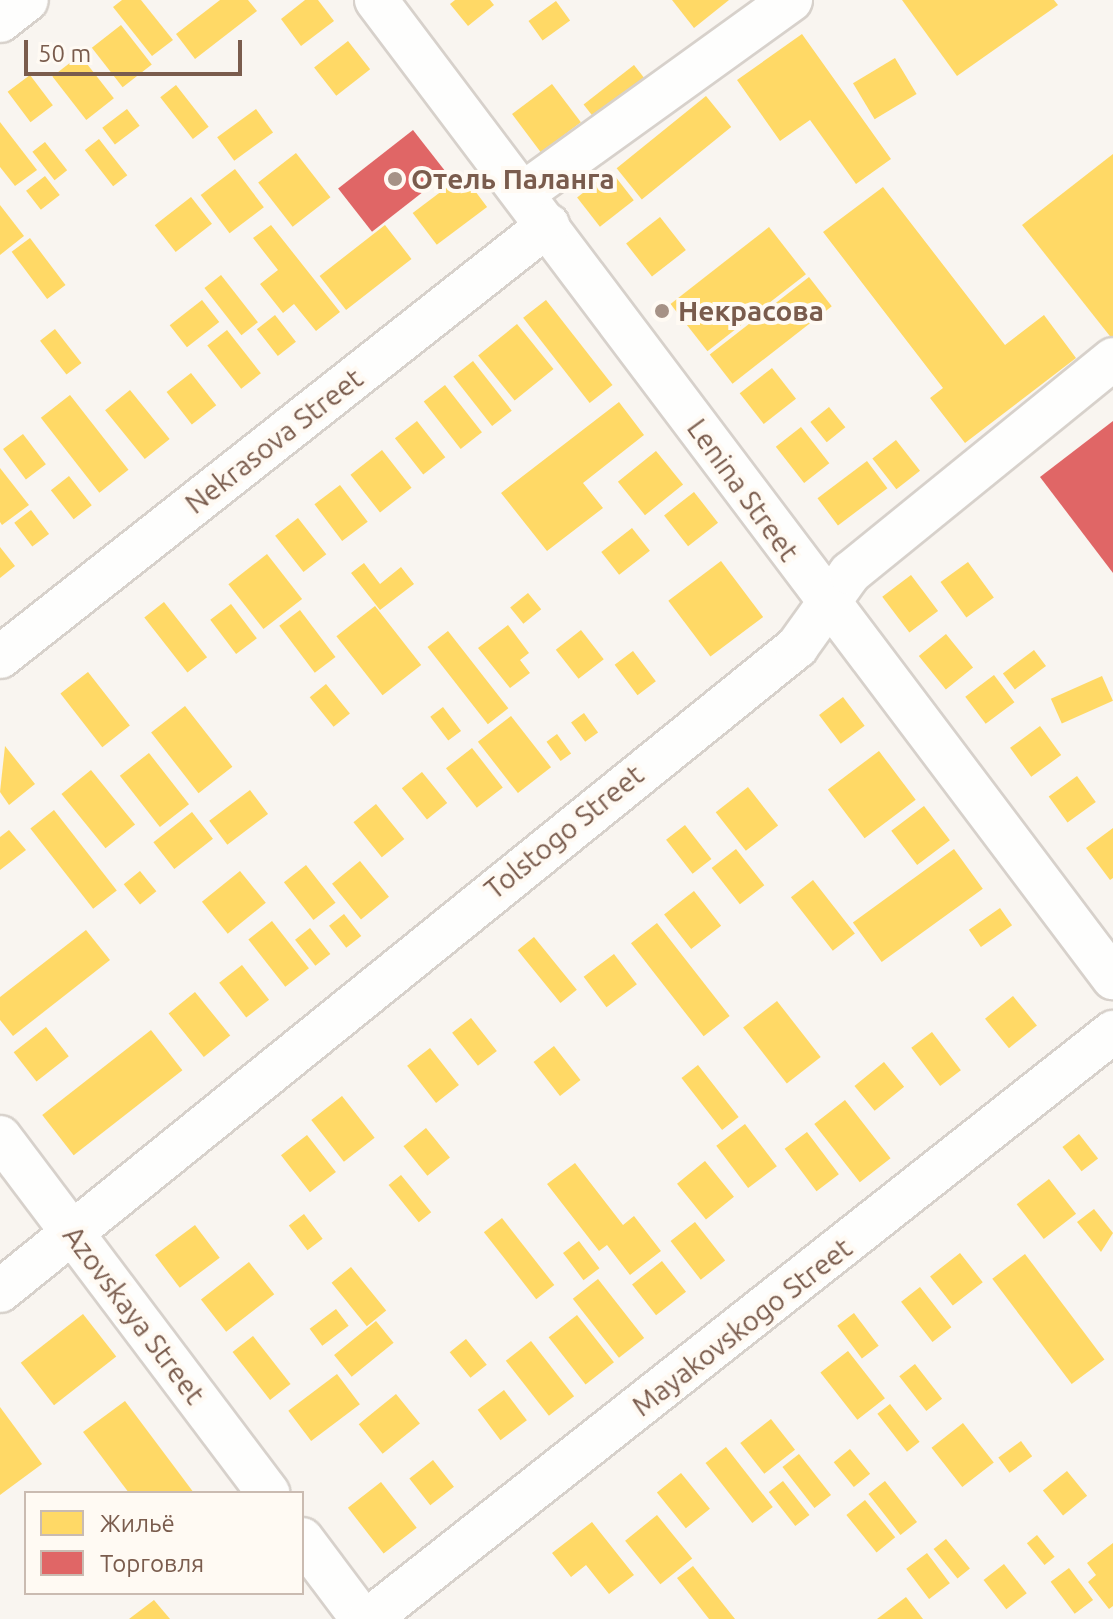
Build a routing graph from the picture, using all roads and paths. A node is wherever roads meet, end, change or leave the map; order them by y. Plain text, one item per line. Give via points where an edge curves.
1 (27, 0) edge
2 (376, 0) edge
3 (791, 0) edge
4 (0, 21) edge
5 (536, 209) junction
6 (1113, 359) edge
7 (827, 605) junction
8 (0, 657) edge
9 (1113, 978) edge
10 (1113, 1032) edge
11 (0, 1137) edge
12 (72, 1233) junction
13 (0, 1291) edge
14 (266, 1491) edge
15 (304, 1542) edge
16 (362, 1619) edge
17 (369, 1619) edge

1 - 4 street
2 - 5 street, Lenina Street
3 - 5 street, Nekrasova Street
5 - 7 street, Lenina Street
5 - 8 street, Nekrasova Street
6 - 7 street, Tolstogo Street via 850,573
7 - 9 street, Lenina Street
7 - 12 street, Tolstogo Street via 797,647
10 - 17 street, Mayakovskogo Street
11 - 12 street, Azovskaya Street
12 - 13 street, Tolstogo Street
12 - 14 street, Azovskaya Street
15 - 16 street

